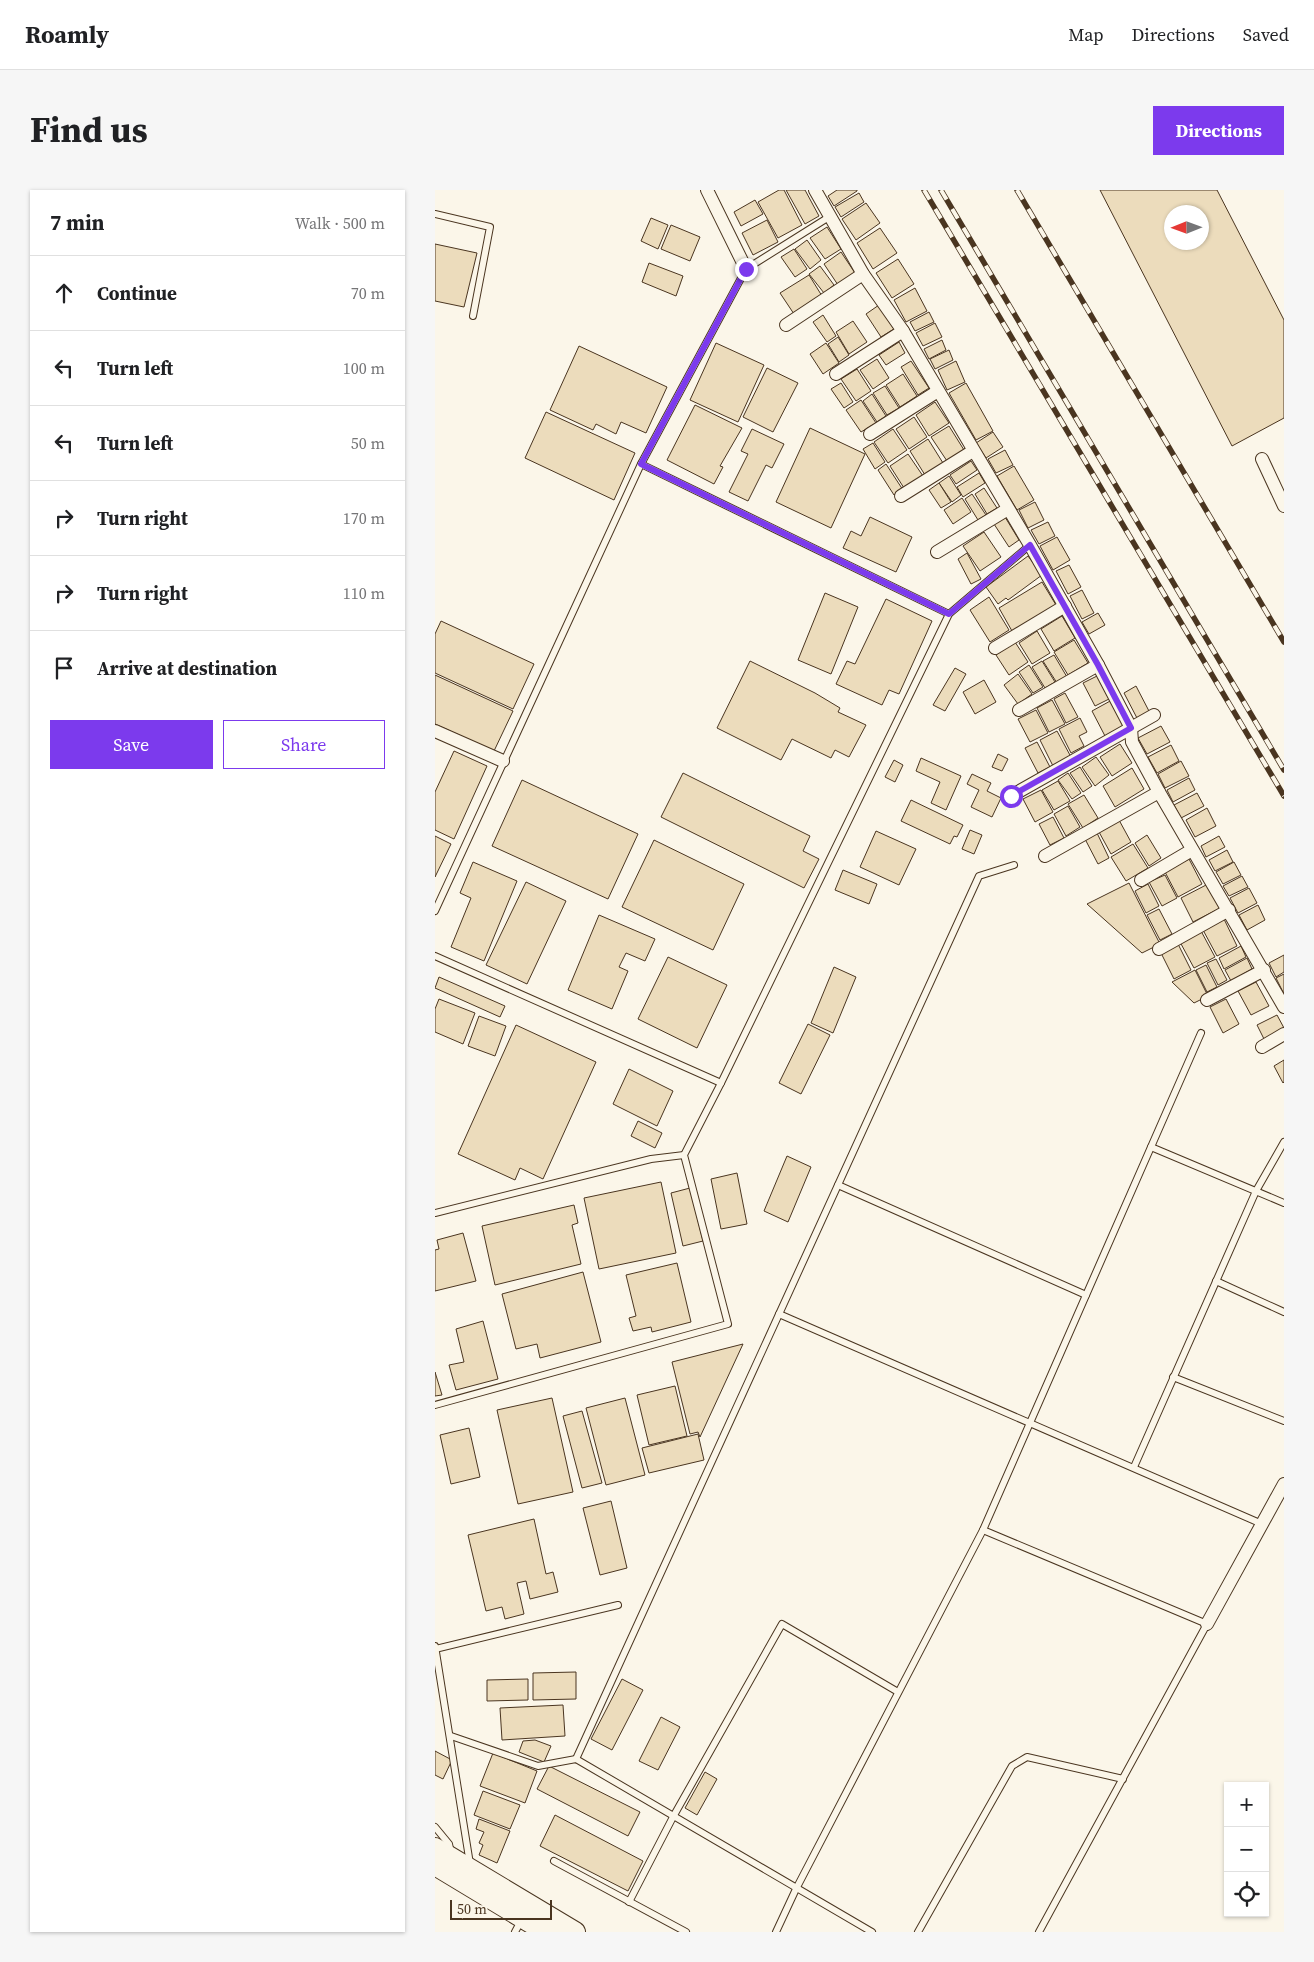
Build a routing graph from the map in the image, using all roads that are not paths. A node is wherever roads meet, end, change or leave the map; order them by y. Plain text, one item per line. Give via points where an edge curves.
1 (707, 190) edge
2 (815, 190) edge
3 (435, 214) edge
4 (829, 216) junction
5 (746, 269) junction
6 (863, 274) junction
7 (473, 316) dead end
8 (786, 325) dead end
9 (903, 331) junction
10 (835, 374) dead end
11 (938, 391) junction
12 (870, 434) dead end
13 (973, 451) junction
14 (1261, 459) dead end
15 (641, 464) junction
16 (901, 496) dead end
17 (1284, 506) edge
18 (1008, 509) junction
19 (1030, 545) junction
20 (937, 552) dead end
21 (1065, 606) junction
22 (949, 614) junction
23 (995, 648) dead end
24 (1098, 665) junction
25 (1019, 710) dead end
26 (1154, 715) dead end
27 (1131, 728) junction
28 (435, 731) edge
29 (503, 761) junction
30 (1159, 792) junction
31 (1011, 796) dead end
32 (1192, 850) junction
33 (1045, 856) dead end
34 (1014, 865) dead end
35 (1141, 880) dead end
36 (1229, 910) junction
37 (435, 912) edge
38 (1159, 949) dead end
39 (435, 956) edge
40 (1264, 970) junction
41 (1207, 1000) dead end
42 (1284, 1007) edge
43 (1201, 1033) dead end
44 (1284, 1034) edge
45 (1263, 1047) dead end
46 (721, 1083) junction
47 (1284, 1142) edge
48 (1151, 1147) junction
49 (684, 1155) junction
50 (838, 1185) junction
51 (1256, 1191) junction
52 (1284, 1203) edge
53 (435, 1213) edge
54 (1216, 1281) junction
55 (1086, 1295) junction
56 (1284, 1312) edge
57 (779, 1314) junction
58 (1173, 1377) junction
59 (435, 1405) edge
60 (1284, 1421) edge
61 (1030, 1423) junction
62 (1133, 1466) junction
63 (1284, 1484) edge
64 (1262, 1524) junction
65 (983, 1530) junction
66 (618, 1605) dead end
67 (1207, 1624) junction
68 (435, 1648) edge
69 (898, 1692) junction
70 (451, 1736) junction
71 (577, 1759) junction
72 (1123, 1779) junction
73 (673, 1817) junction
74 (435, 1827) edge
75 (435, 1848) edge
76 (554, 1861) dead end
77 (444, 1862) edge
78 (471, 1870) junction
79 (796, 1889) junction
80 (505, 1899) junction
81 (629, 1902) junction
82 (519, 1925) edge
83 (546, 1932) edge
84 (575, 1932) edge
85 (686, 1932) edge
86 (776, 1932) edge
87 (872, 1932) edge
88 (918, 1932) edge
89 (1039, 1932) edge

1 - 5 street
2 - 4 street
3 - 7 lane via 490,227
4 - 5 lane
4 - 6 street
5 - 15 lane
6 - 8 street
6 - 9 street
9 - 10 street
9 - 11 street
11 - 12 street
11 - 13 street
13 - 16 street
13 - 18 street
14 - 17 street
15 - 22 lane
15 - 29 lane
18 - 19 street
18 - 20 street
19 - 21 street
19 - 22 lane
21 - 23 street
21 - 24 street
22 - 46 lane
24 - 25 street
24 - 27 street
26 - 27 street
27 - 30 street via 1132,742
27 - 31 street
28 - 29 street
29 - 37 lane
30 - 32 street
30 - 33 street
32 - 35 street
32 - 36 street
34 - 50 lane via 979,876
36 - 38 street
36 - 40 street
39 - 46 lane
40 - 41 street
40 - 42 street
43 - 48 lane
44 - 45 street
46 - 49 lane
47 - 51 lane
48 - 51 lane
48 - 55 lane
49 - 53 lane via 651,1159
49 - 59 lane via 728,1324
50 - 55 lane
50 - 57 lane
51 - 52 lane
51 - 54 lane
54 - 56 lane
54 - 58 lane
55 - 61 lane
57 - 61 lane
57 - 71 lane
58 - 60 lane
58 - 62 lane
61 - 62 lane
61 - 65 lane
62 - 64 lane
63 - 64 street
64 - 67 street
65 - 67 lane
65 - 69 lane
66 - 68 lane
67 - 72 lane
68 - 70 lane
69 - 73 lane via 782,1624
69 - 79 lane
70 - 71 lane via 538,1766
70 - 78 lane
71 - 73 lane
72 - 88 lane via 1027,1757 1012,1766
72 - 89 lane
73 - 79 lane
73 - 81 lane
74 - 77 lane via 449,1844
75 - 77 main road
76 - 81 lane
77 - 78 main road
77 - 80 main road
78 - 80 main road
79 - 86 lane
79 - 87 lane
80 - 82 main road
80 - 84 main road
81 - 85 lane
82 - 83 main road

